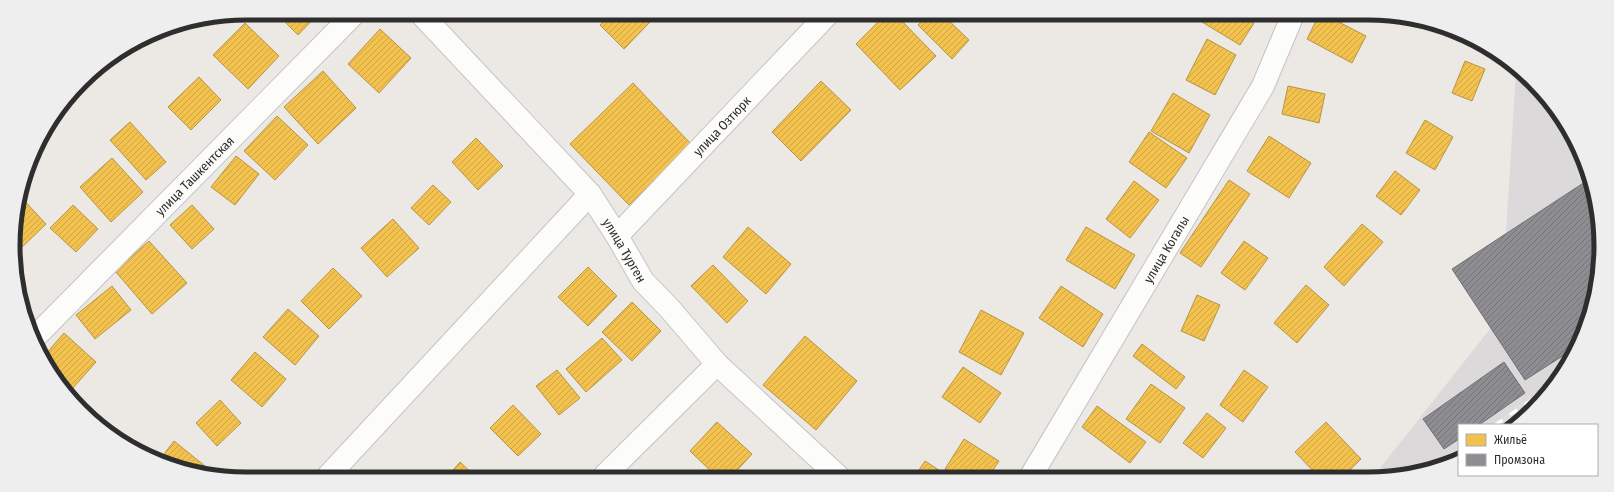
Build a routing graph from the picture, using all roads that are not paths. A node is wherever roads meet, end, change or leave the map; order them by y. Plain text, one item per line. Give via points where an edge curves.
1 (348, 20) edge
2 (428, 20) edge
3 (822, 20) edge
4 (1291, 20) edge
5 (590, 194) junction
6 (617, 236) junction
7 (38, 334) edge
8 (717, 364) junction
9 (332, 472) edge
10 (608, 472) edge
11 (834, 472) edge
12 (1033, 472) edge

1 - 7 street, улица Ташкентская
2 - 5 street, улица Турген
3 - 6 street, улица Озтюрк
4 - 12 street, улица Когалы via 1263,86
5 - 6 street, улица Турген
5 - 9 street
6 - 8 street, улица Турген via 643,282
8 - 10 street
8 - 11 street, улица Турген

